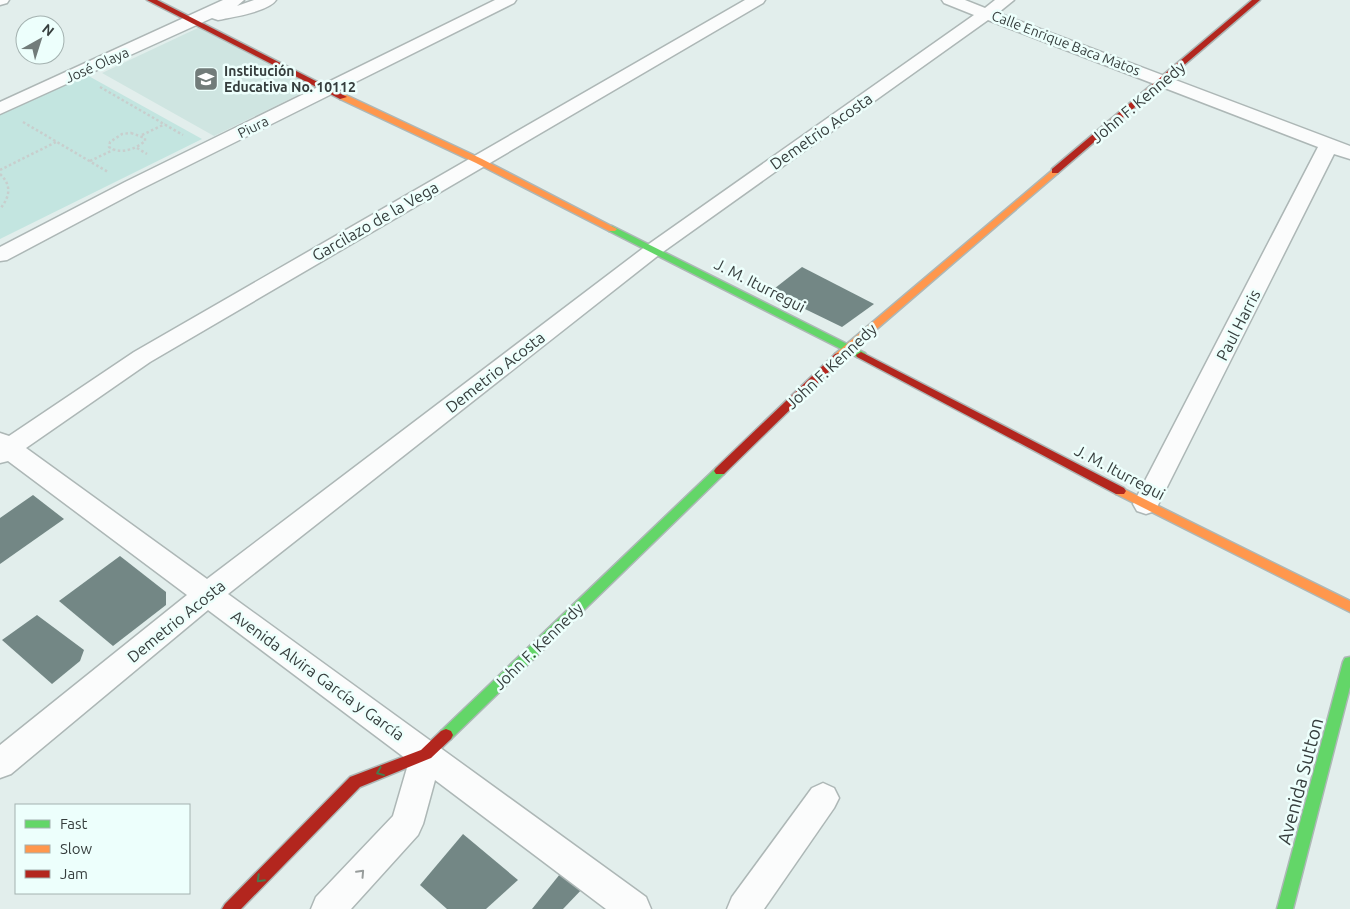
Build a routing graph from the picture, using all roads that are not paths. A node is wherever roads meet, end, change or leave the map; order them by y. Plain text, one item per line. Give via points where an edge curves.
1 (151, 0) edge
2 (236, 0) edge
3 (268, 0) edge
4 (508, 0) edge
5 (757, 0) edge
6 (950, 0) edge
7 (1006, 0) edge
8 (1256, 0) edge
9 (987, 14) junction
10 (194, 21) junction
11 (1163, 80) junction
12 (328, 90) junction
13 (0, 109) edge
14 (1329, 145) junction
15 (1350, 153) edge
16 (479, 161) junction
17 (654, 250) junction
18 (0, 255) edge
19 (848, 348) junction
20 (3, 448) edge
21 (1146, 504) junction
22 (208, 594) junction
23 (1350, 608) edge
24 (1350, 662) edge
25 (426, 754) junction
26 (0, 764) edge
27 (823, 798) dead end
28 (230, 909) edge
29 (328, 909) edge
30 (634, 909) edge
31 (744, 909) edge
32 (1285, 909) edge

1 - 10 street, J. M. Iturregui
2 - 10 street, José Olaya
3 - 10 street, José Olaya
4 - 12 street, Piura
5 - 16 street, Garcilazo de la Vega
6 - 9 street, Calle Enrique Baca Matos
7 - 9 street, Demetrio Acosta
8 - 11 street, John F. Kennedy
9 - 11 street, Calle Enrique Baca Matos
9 - 17 street, Demetrio Acosta
10 - 12 street, J. M. Iturregui
10 - 13 street, José Olaya
11 - 14 street, Calle Enrique Baca Matos
11 - 19 street, John F. Kennedy
12 - 16 street, J. M. Iturregui
12 - 18 street, Piura
14 - 15 street, Calle Enrique Baca Matos
14 - 21 street, Paul Harris
16 - 17 street, J. M. Iturregui
16 - 20 street, Garcilazo de la Vega via 142,357
17 - 19 street, J. M. Iturregui
17 - 22 street, Demetrio Acosta
19 - 21 street, J. M. Iturregui
19 - 25 street, John F. Kennedy
20 - 22 street, Avenida Alvira García y García
21 - 23 street, J. M. Iturregui
22 - 25 street, Avenida Alvira García y García
22 - 26 street, Demetrio Acosta
24 - 32 street, Avenida Sutton
25 -> 28 street, John F. Kennedy via 355,782
29 -> 25 street via 407,824
25 - 30 street, Avenida Alvira García y García
27 - 31 street

